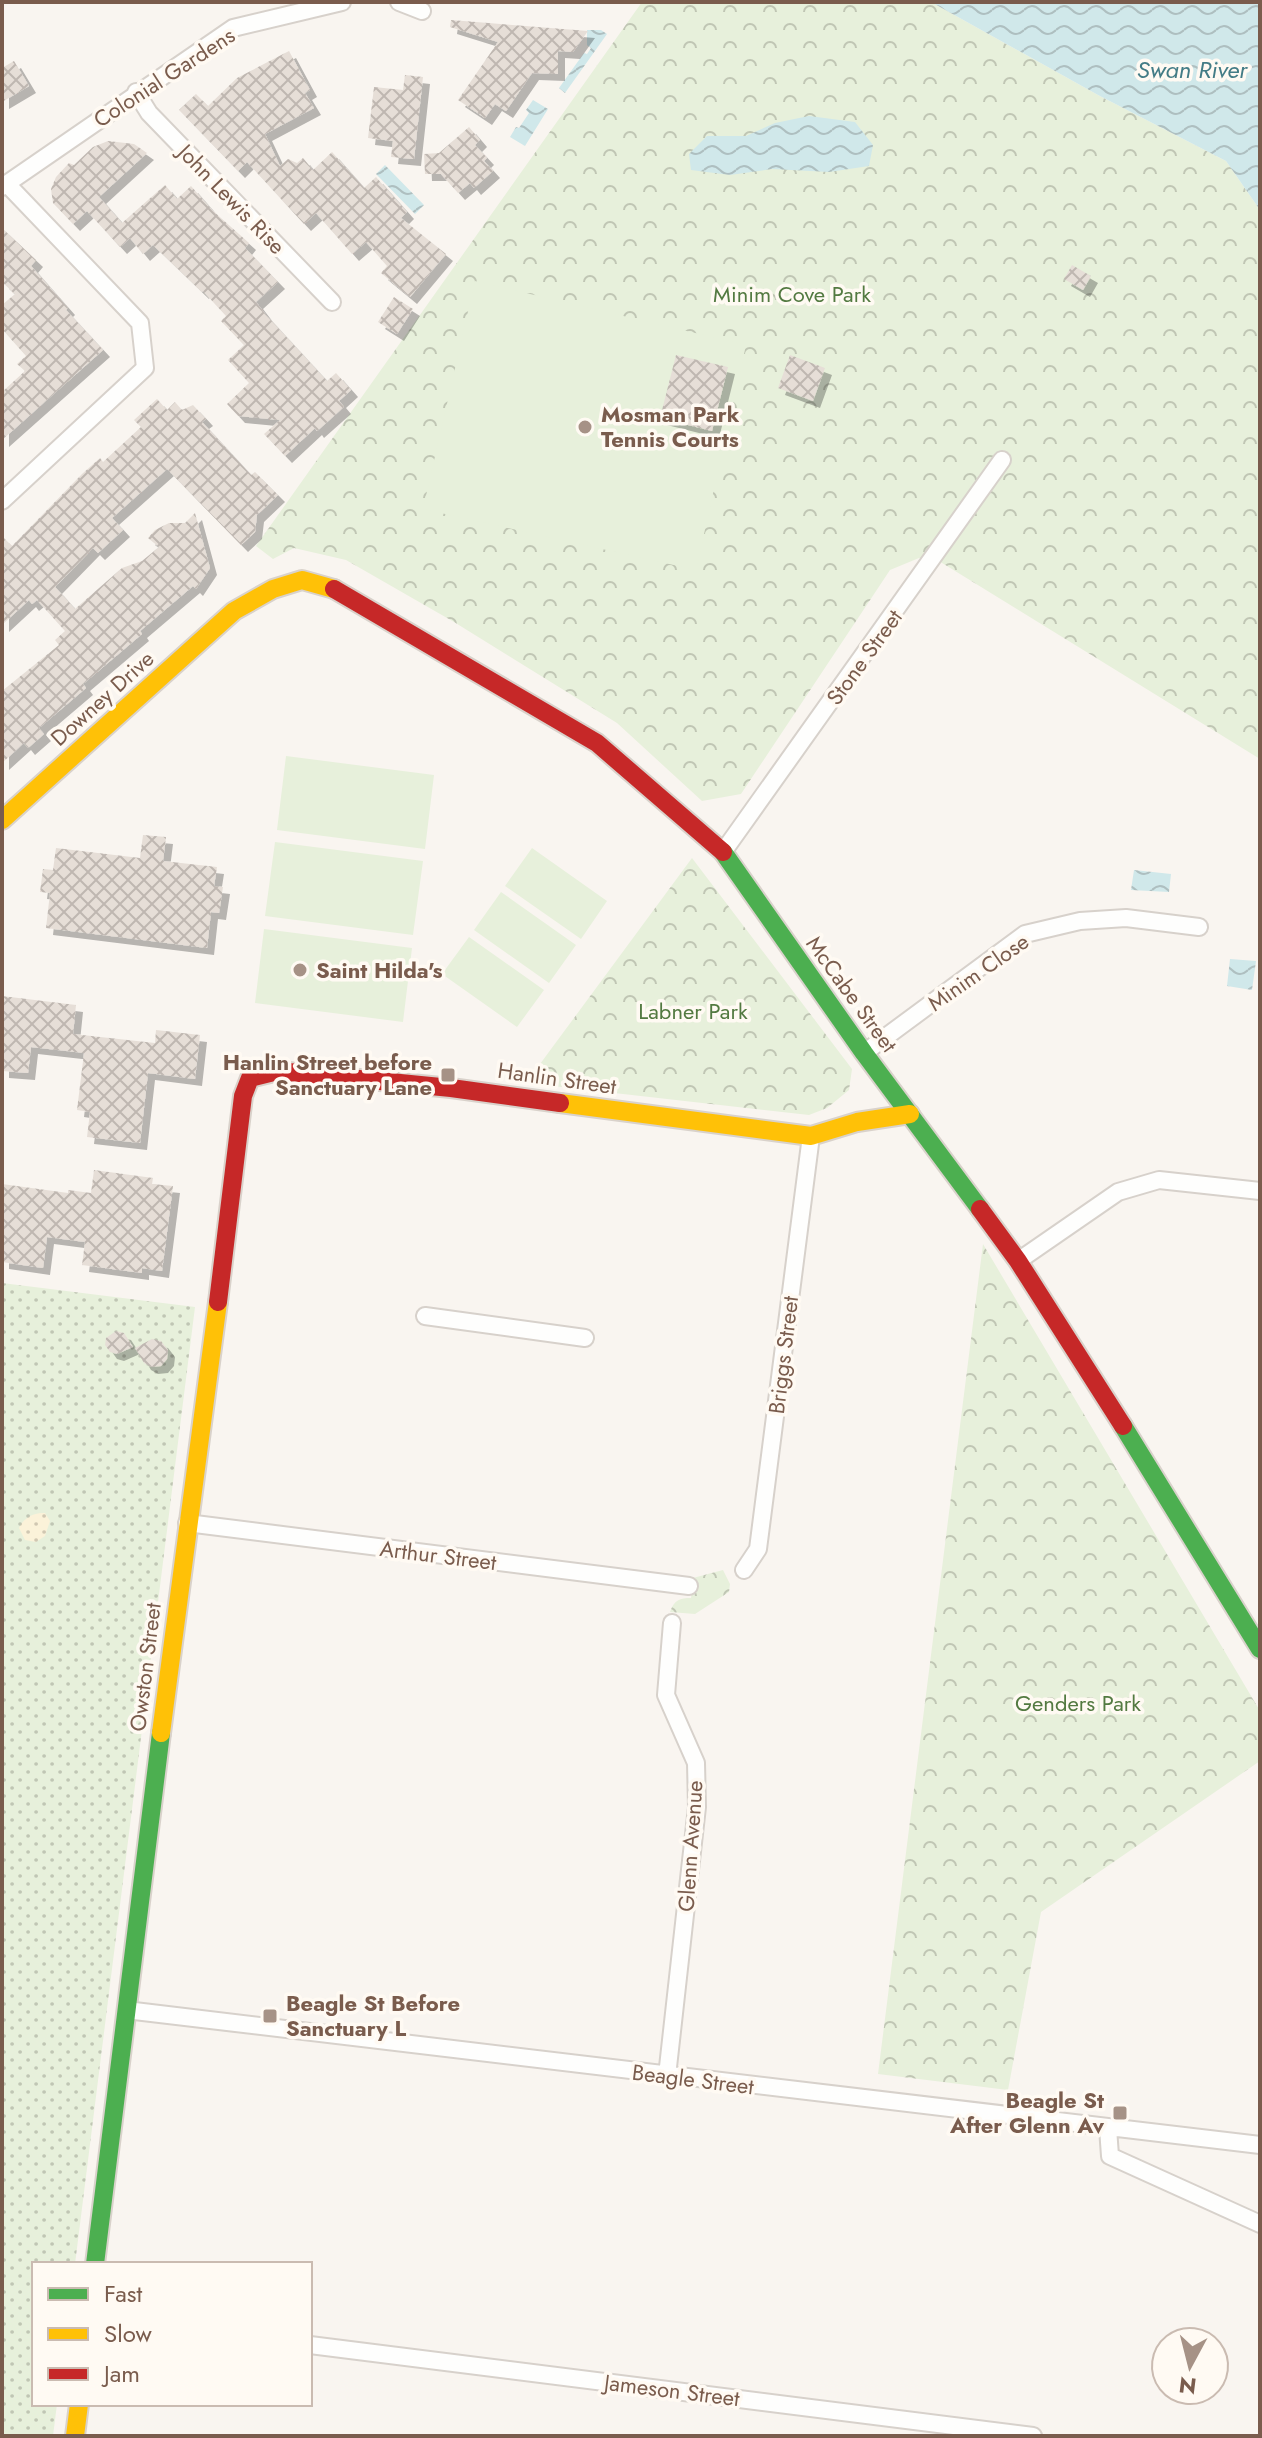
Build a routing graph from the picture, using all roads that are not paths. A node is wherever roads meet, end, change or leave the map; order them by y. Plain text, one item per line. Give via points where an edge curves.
1 (342, 2) edge
2 (399, 2) edge
3 (422, 11) dead end
4 (136, 92) junction
5 (4, 185) edge
6 (332, 302) dead end
7 (1002, 460) dead end
8 (2, 501) edge
9 (234, 611) joint
10 (2, 820) edge
11 (723, 852) junction
12 (1199, 927) dead end
13 (864, 1053) junction
14 (250, 1078) joint
15 (889, 1086) junction
16 (910, 1114) junction
17 (857, 1122) junction
18 (811, 1136) junction
19 (1260, 1191) edge
20 (1018, 1261) junction
21 (425, 1316) dead end
22 (585, 1338) dead end
23 (187, 1523) junction
24 (744, 1570) dead end
25 (689, 1586) dead end
26 (672, 1623) dead end
27 (1260, 1649) edge
28 (126, 2010) junction
29 (667, 2076) junction
30 (1108, 2128) junction
31 (1260, 2145) edge
32 (1260, 2224) edge
33 (95, 2262) edge
34 (312, 2345) edge
35 (79, 2406) edge
36 (75, 2436) edge
37 (1033, 2436) edge

1 - 4 street, Colonial Gardens via 233,28
2 - 3 street
4 - 5 street, Colonial Gardens
4 - 6 street, John Lewis Rise via 149,113
5 - 8 street via 140,323 145,368
7 - 11 street, Stone Street
9 - 10 street, Downey Drive
9 - 11 street, McCabe Street via 302,580 337,590 597,743
11 - 13 street, McCabe Street
12 - 13 street, Minim Close via 1126,918 1080,921 1025,934
13 - 15 street, McCabe Street
14 - 18 street, Hanlin Street via 278,1071 451,1088
14 - 23 street, Owston Street via 243,1096
15 - 16 street, McCabe Street
15 - 17 street
16 - 17 street, Hanlin Street
16 - 20 street, McCabe Street
17 - 18 street, Hanlin Street
18 - 24 street, Briggs Street via 758,1549
19 - 20 street via 1159,1180 1118,1192
20 - 27 street, McCabe Street
21 - 22 street
23 - 25 street, Arthur Street
23 - 28 street, Owston Street
26 - 29 street, Glenn Avenue via 666,1695 696,1763 697,1807
28 - 29 street, Beagle Street
28 - 33 street, Owston Street
29 - 30 street, Beagle Street
30 - 31 street, Beagle Street
30 - 32 street via 1110,2156
34 - 37 street, Jameson Street
35 - 36 street

